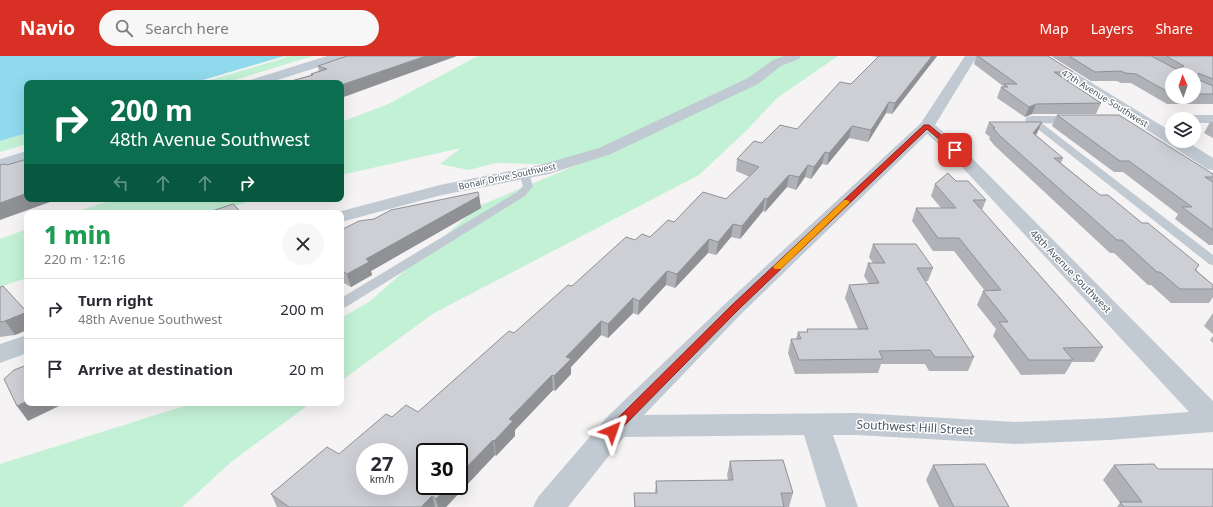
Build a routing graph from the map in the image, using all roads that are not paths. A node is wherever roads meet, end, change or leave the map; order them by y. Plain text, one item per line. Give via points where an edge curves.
1 (340, 56) edge
2 (795, 56) edge
3 (971, 56) edge
4 (1039, 56) edge
5 (264, 80) edge
6 (1112, 119) edge
7 (1140, 119) junction
8 (1165, 119) edge
9 (1201, 119) edge
10 (1213, 119) edge
11 (1032, 120) joint
12 (1096, 120) edge
13 (927, 126) junction
14 (1165, 135) edge
15 (1186, 148) edge
16 (24, 157) edge
17 (0, 164) edge
18 (1213, 165) edge
19 (524, 174) junction
20 (344, 215) edge
21 (1213, 261) edge
22 (344, 302) edge
23 (24, 344) edge
24 (0, 354) edge
25 (1213, 420) edge
26 (815, 424) junction
27 (616, 426) junction
28 (549, 507) edge
29 (842, 507) edge

1 - 5 main road
2 - 19 street, Bonair Drive Southwest via 777,63 753,82 605,151
3 - 13 street
4 - 7 street, 47th Avenue Southwest
6 - 7 street
7 - 8 street
7 - 14 street, 47th Avenue Southwest
9 - 10 street
11 - 12 street
11 - 21 lane
13 - 25 street, 48th Avenue Southwest via 955,150
13 - 27 street via 734,308
15 - 18 street
16 - 17 main road
19 - 20 street, Bonair Drive Southwest via 440,190
19 - 22 lane via 528,186 521,194
23 - 24 street
25 - 26 street, Southwest Hill Street via 1109,430 1015,433
26 - 27 street, Southwest Hill Street
26 - 29 street
27 - 28 street

